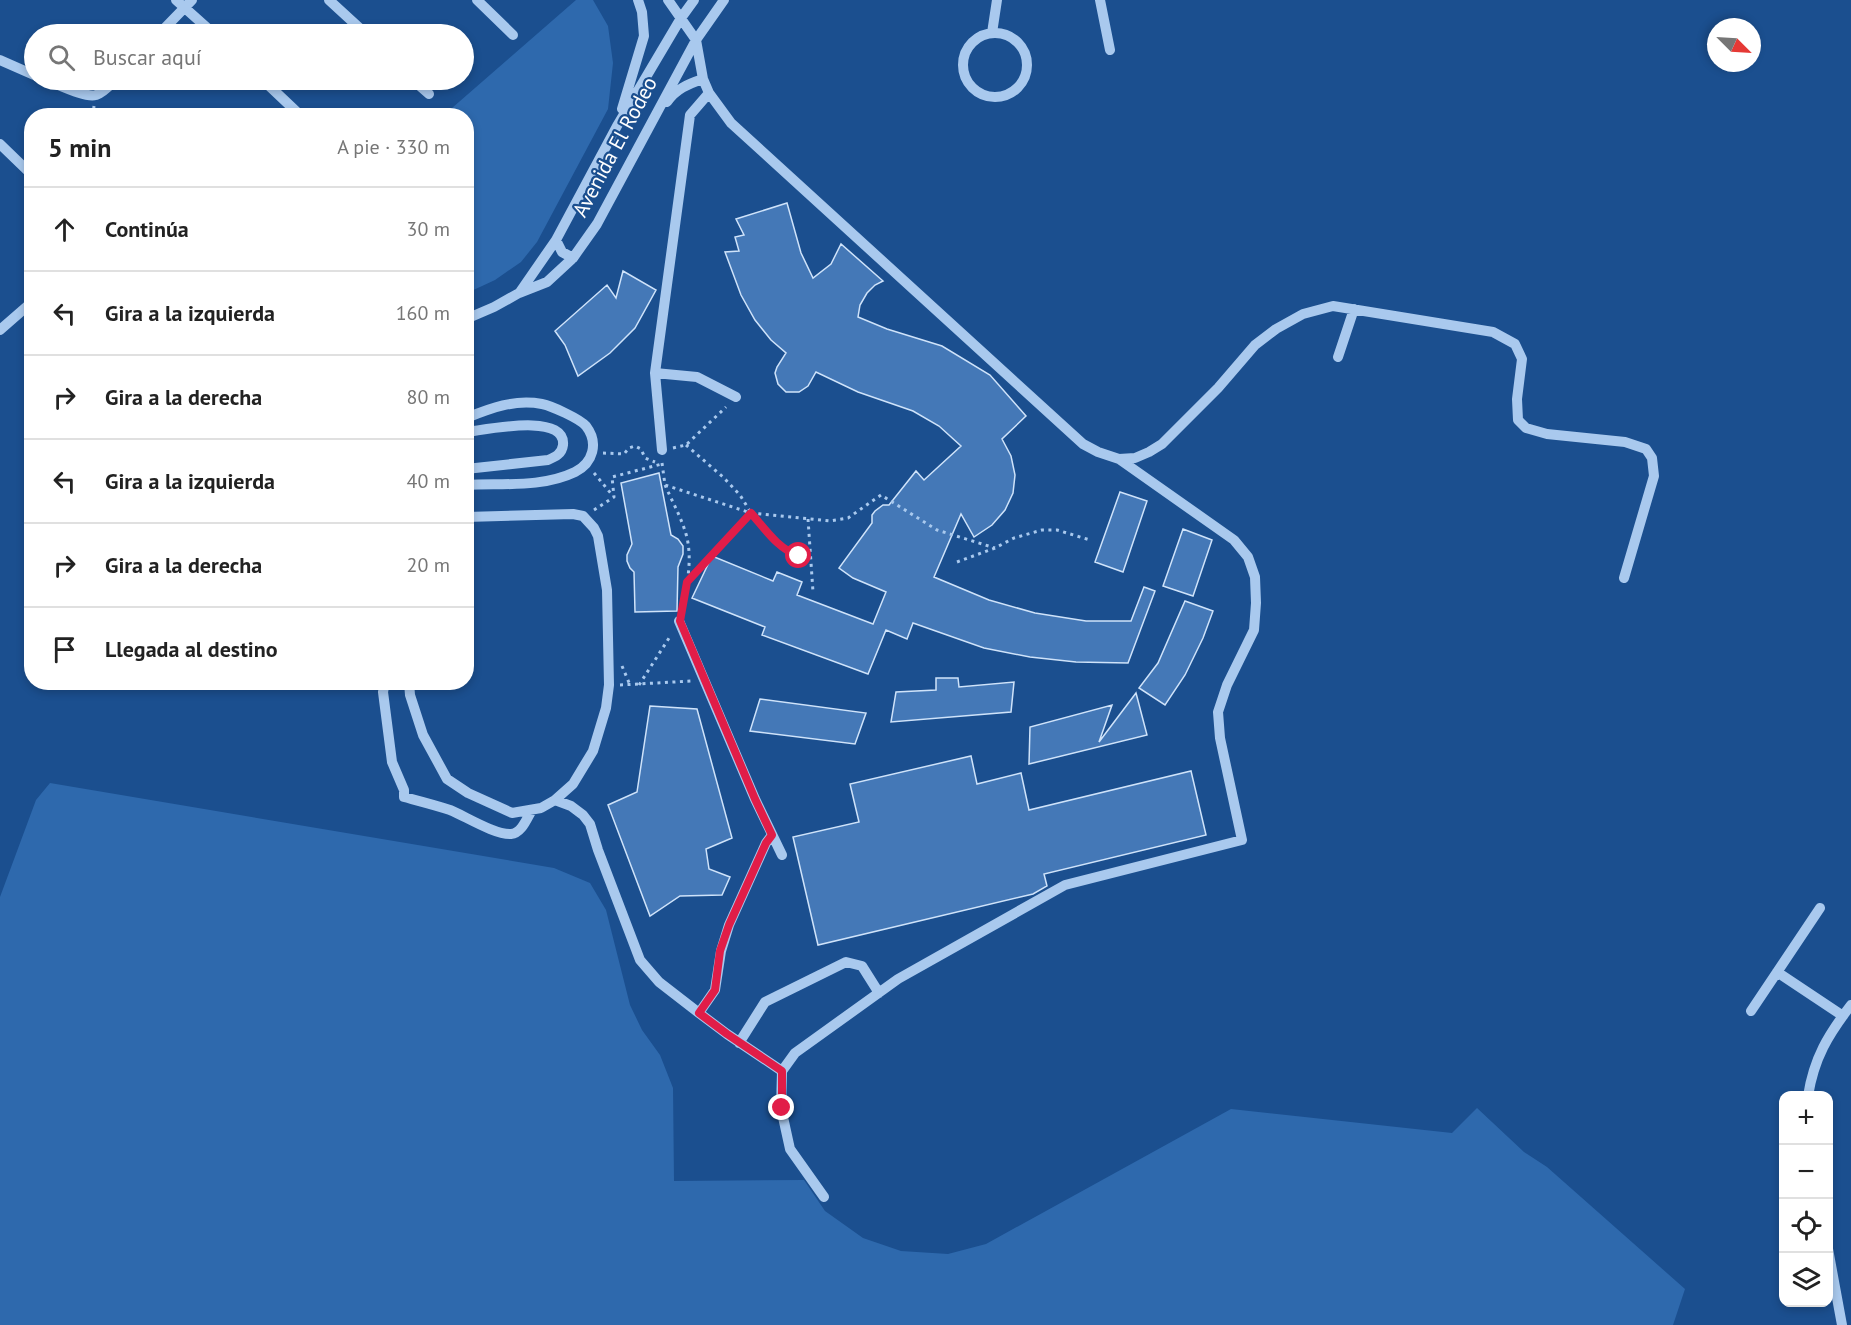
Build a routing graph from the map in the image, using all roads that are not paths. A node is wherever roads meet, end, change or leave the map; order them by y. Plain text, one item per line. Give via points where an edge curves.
1 (176, 0) edge
2 (329, 0) edge
3 (477, 0) edge
4 (638, 0) edge
5 (668, 0) edge
6 (694, 0) edge
7 (724, 0) edge
8 (997, 0) edge
9 (1100, 0) edge
10 (189, 4) edge
11 (681, 18) junction
12 (169, 24) edge
13 (206, 24) edge
14 (355, 24) edge
15 (992, 33) junction
16 (513, 35) dead end
17 (696, 40) junction
18 (1110, 50) dead end
19 (0, 60) edge
20 (24, 71) edge
21 (703, 79) junction
22 (73, 90) edge
23 (103, 90) edge
24 (274, 90) edge
25 (424, 90) edge
26 (709, 93) junction
27 (429, 94) dead end
28 (293, 108) edge
29 (650, 124) junction
30 (617, 126) junction
31 (0, 144) edge
32 (24, 167) edge
33 (555, 240) junction
34 (573, 258) junction
35 (519, 293) junction
36 (24, 309) edge
37 (1354, 309) junction
38 (474, 316) edge
39 (0, 330) edge
40 (1338, 357) dead end
41 (655, 373) junction
42 (736, 397) road end
43 (474, 415) edge
44 (474, 431) edge
45 (662, 450) road end
46 (1119, 459) junction
47 (474, 468) edge
48 (474, 484) edge
49 (474, 518) edge
50 (1624, 578) dead end
51 (680, 621) road end
52 (383, 690) edge
53 (410, 690) edge
54 (555, 800) junction
55 (532, 810) junction
56 (772, 835) junction
57 (782, 855) dead end
58 (1820, 908) dead end
59 (1777, 972) junction
60 (879, 993) junction
61 (1751, 1011) dead end
62 (1848, 1012) edge
63 (699, 1013) junction
64 (739, 1043) junction
65 (782, 1071) junction
66 (1809, 1091) edge
67 (824, 1197) dead end
68 (1829, 1253) edge
69 (1842, 1325) edge

1 - 10 street
2 - 14 street
3 - 16 street
4 - 30 street via 644,36
5 - 11 street
6 - 11 street, Avenida El Rodeo
7 - 17 street, Avenida El Rodeo
8 - 15 street
9 - 18 street
10 - 12 street
10 - 13 street
11 - 17 street
11 - 30 street, Avenida El Rodeo
15 - 15 street via 973,42 963,62 968,83 975,91 996,98 1015,91 1028,63 1020,44 1003,33
17 - 21 street
17 - 29 street, Avenida El Rodeo
19 - 20 street
21 - 26 street
21 - 29 street via 673,94
22 - 23 street via 87,95
24 - 28 street
25 - 27 street
26 - 41 street via 690,115
26 - 46 street via 731,123 1083,444
29 - 34 street, Avenida El Rodeo via 597,224
30 - 33 street, Avenida El Rodeo
31 - 32 street
33 - 34 street via 562,252
33 - 35 street, Avenida El Rodeo
34 - 35 street, Avenida El Rodeo via 547,282
35 - 38 street, Avenida El Rodeo
36 - 39 street
37 - 40 street
37 - 46 street via 1333,306 1303,314 1276,329 1255,345 1162,444 1135,458
37 - 50 street via 1492,332 1515,344 1522,359 1518,420 1526,428 1547,434 1625,442 1646,449 1652,458 1654,476
41 - 42 street via 697,377
41 - 45 street
43 - 48 street via 496,406 543,404 585,425 593,453 586,465 565,476 518,484
44 - 47 street via 544,426 556,429 563,447 548,460
46 - 60 street via 1234,540 1248,557 1255,577 1254,630 1218,712 1242,840 1065,885
49 - 54 street via 573,514 583,516 598,536 609,623 606,708 593,752 573,784
51 - 56 street
52 - 55 street via 392,762 404,797 511,834 522,827
53 - 55 street via 423,735 447,779 512,813
54 - 55 street
54 - 63 street via 571,806 590,824 640,960 659,982
56 - 57 street
56 - 63 street via 729,925 720,951 715,990
58 - 59 street
59 - 61 street
59 - 62 street
60 - 64 street via 862,966 846,962 765,1002
60 - 65 street via 795,1053
62 - 66 street via 1828,1036
63 - 64 street
64 - 65 street
65 - 67 street via 782,1108 790,1149
68 - 69 street

